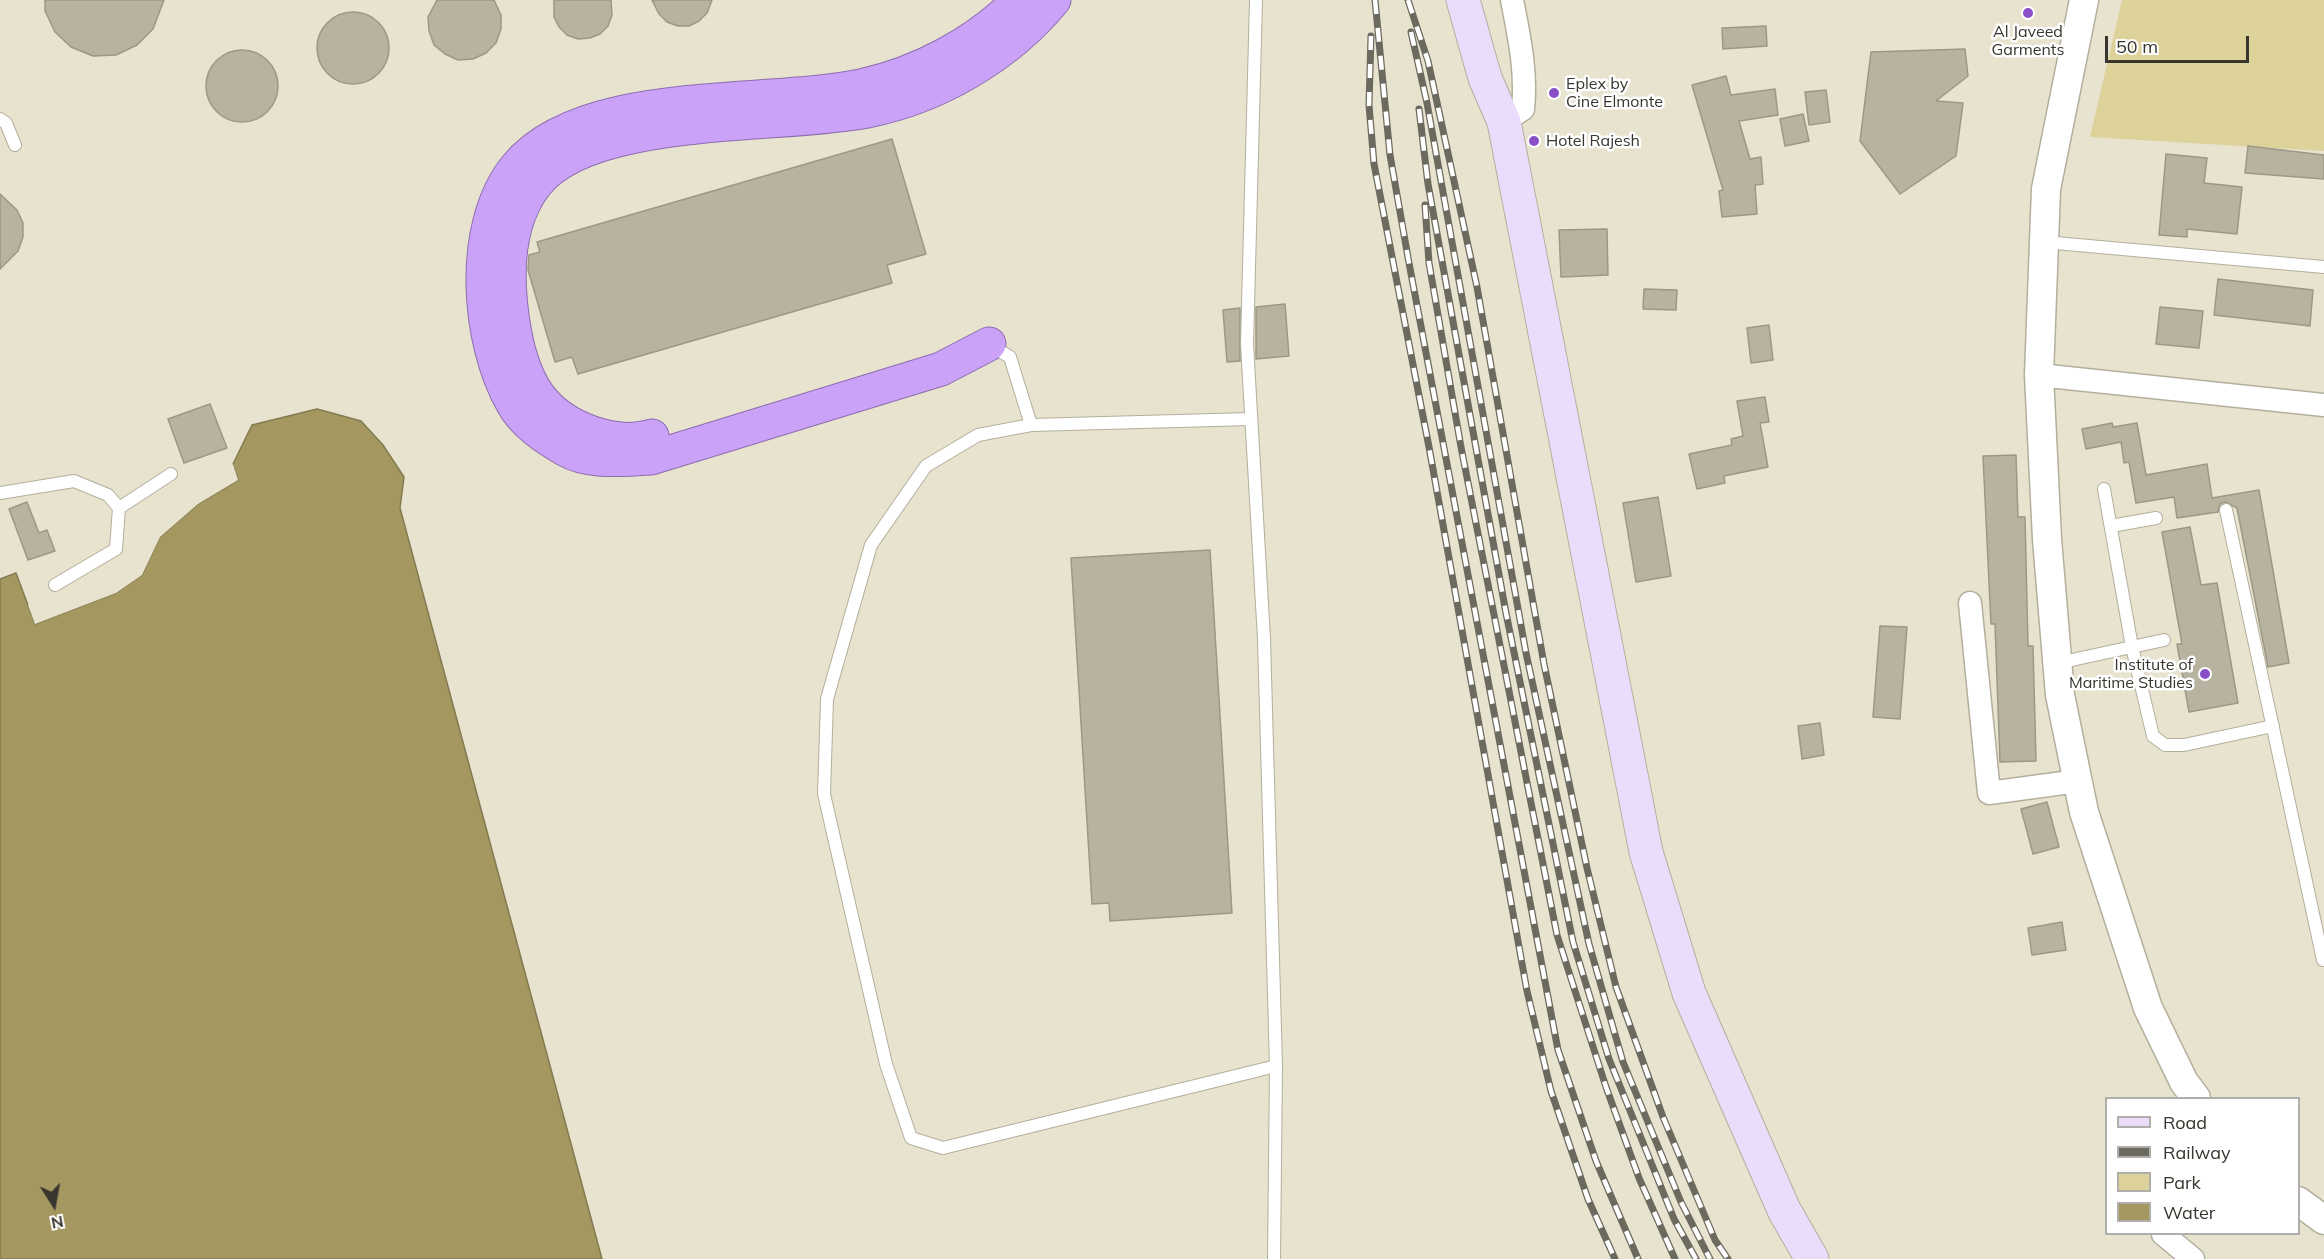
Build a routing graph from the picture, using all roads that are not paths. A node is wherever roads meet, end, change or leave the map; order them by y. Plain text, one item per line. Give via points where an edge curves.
1 (1018, 0) edge
2 (1054, 0) edge
3 (1256, 0) edge
4 (1463, 0) edge
5 (1512, 0) edge
6 (2084, 0) edge
7 (757, 110) junction
8 (0, 119) edge
9 (1504, 122) junction
10 (15, 144) dead end
11 (2044, 242) junction
12 (2324, 267) edge
13 (989, 344) joint
14 (2039, 375) junction
15 (2324, 405) edge
16 (1251, 419) junction
17 (1031, 425) junction
18 (171, 474) dead end
19 (2104, 489) dead end
20 (0, 493) edge
21 (119, 508) junction
22 (2226, 510) dead end
23 (2156, 518) dead end
24 (2111, 526) junction
25 (55, 585) dead end
26 (1970, 603) dead end
27 (2164, 640) dead end
28 (2132, 647) junction
29 (2058, 663) junction
30 (2273, 726) junction
31 (2078, 781) junction
32 (2323, 960) edge
33 (1276, 1066) junction
34 (2195, 1097) edge
35 (2300, 1202) edge
36 (2324, 1220) edge
37 (2165, 1235) edge
38 (1274, 1259) edge
39 (1812, 1259) edge
40 (2193, 1259) edge

1 - 7 highway via 969,41 892,78
2 - 7 highway via 1006,45 929,91 869,110
3 - 16 lane via 1247,344
4 - 9 main road via 1485,78
5 - 9 street via 1524,64 1524,97 1523,109
6 - 11 street via 2046,189
7 - 13 highway via 604,143 563,160 536,184 519,216 509,253 509,303 519,358 542,401 573,426 612,438 646,438 934,351
8 - 10 lane via 6,123
9 - 39 main road via 1646,852 1689,993 1785,1210
11 - 12 lane
11 - 14 street
13 - 17 lane via 1010,357
14 - 15 street
14 - 29 street
16 - 17 lane
16 - 33 lane via 1264,639
17 - 33 lane via 978,435 926,466 871,545 827,699 824,794 886,1064 911,1138 943,1148
18 - 21 lane
19 - 24 lane
20 - 21 lane via 74,481 108,495
21 - 25 lane via 116,549
22 - 30 lane
23 - 24 lane
24 - 28 lane
26 - 31 street via 1989,793
27 - 28 lane
28 - 29 lane
28 - 30 lane via 2153,736 2165,745 2184,745
29 - 31 street via 2060,695
30 - 32 lane
31 - 34 street via 2084,812 2148,1008
33 - 38 lane
35 - 36 street
37 - 40 street

